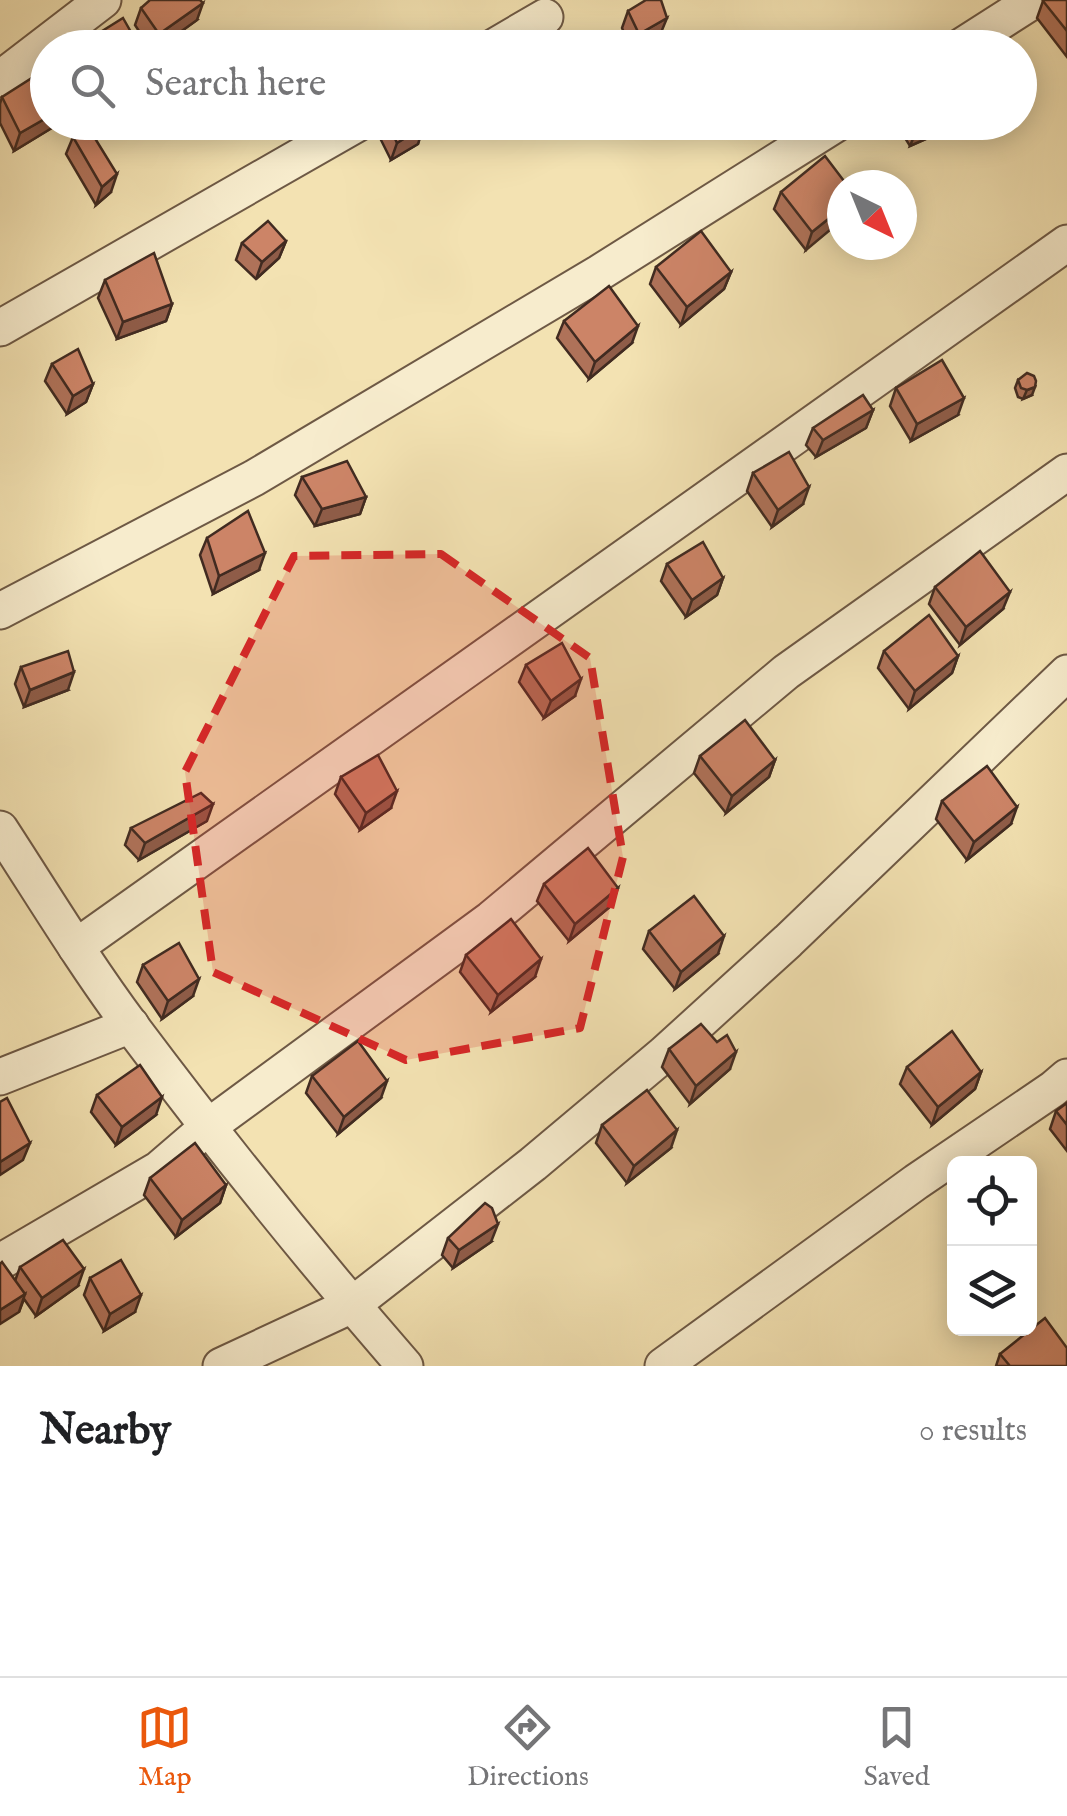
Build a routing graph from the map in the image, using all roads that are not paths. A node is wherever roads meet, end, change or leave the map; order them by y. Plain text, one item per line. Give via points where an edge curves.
1 (103, 0) edge
2 (1034, 0) edge
3 (545, 17) dead end
4 (64, 30) edge
5 (523, 30) edge
6 (987, 30) edge
7 (30, 56) edge
8 (0, 79) edge
9 (329, 140) edge
10 (811, 140) edge
11 (1067, 243) edge
12 (0, 328) edge
13 (1067, 472) edge
14 (0, 611) edge
15 (1067, 673) edge
16 (0, 829) edge
17 (76, 947) junction
18 (130, 1025) junction
19 (0, 1077) edge
20 (1067, 1077) edge
21 (209, 1126) junction
22 (0, 1262) edge
23 (352, 1305) junction
24 (221, 1366) edge
25 (404, 1366) edge
26 (663, 1366) edge

1 - 4 street
2 - 6 street
3 - 5 street
7 - 8 street
9 - 12 street
10 - 14 street via 254,478
11 - 17 street
13 - 21 street via 786,672 491,919
15 - 23 street via 664,1054
16 - 17 street
17 - 18 street
18 - 19 street
18 - 21 street
20 - 26 street
21 - 22 street via 159,1168
21 - 23 street
23 - 24 street
23 - 25 street

